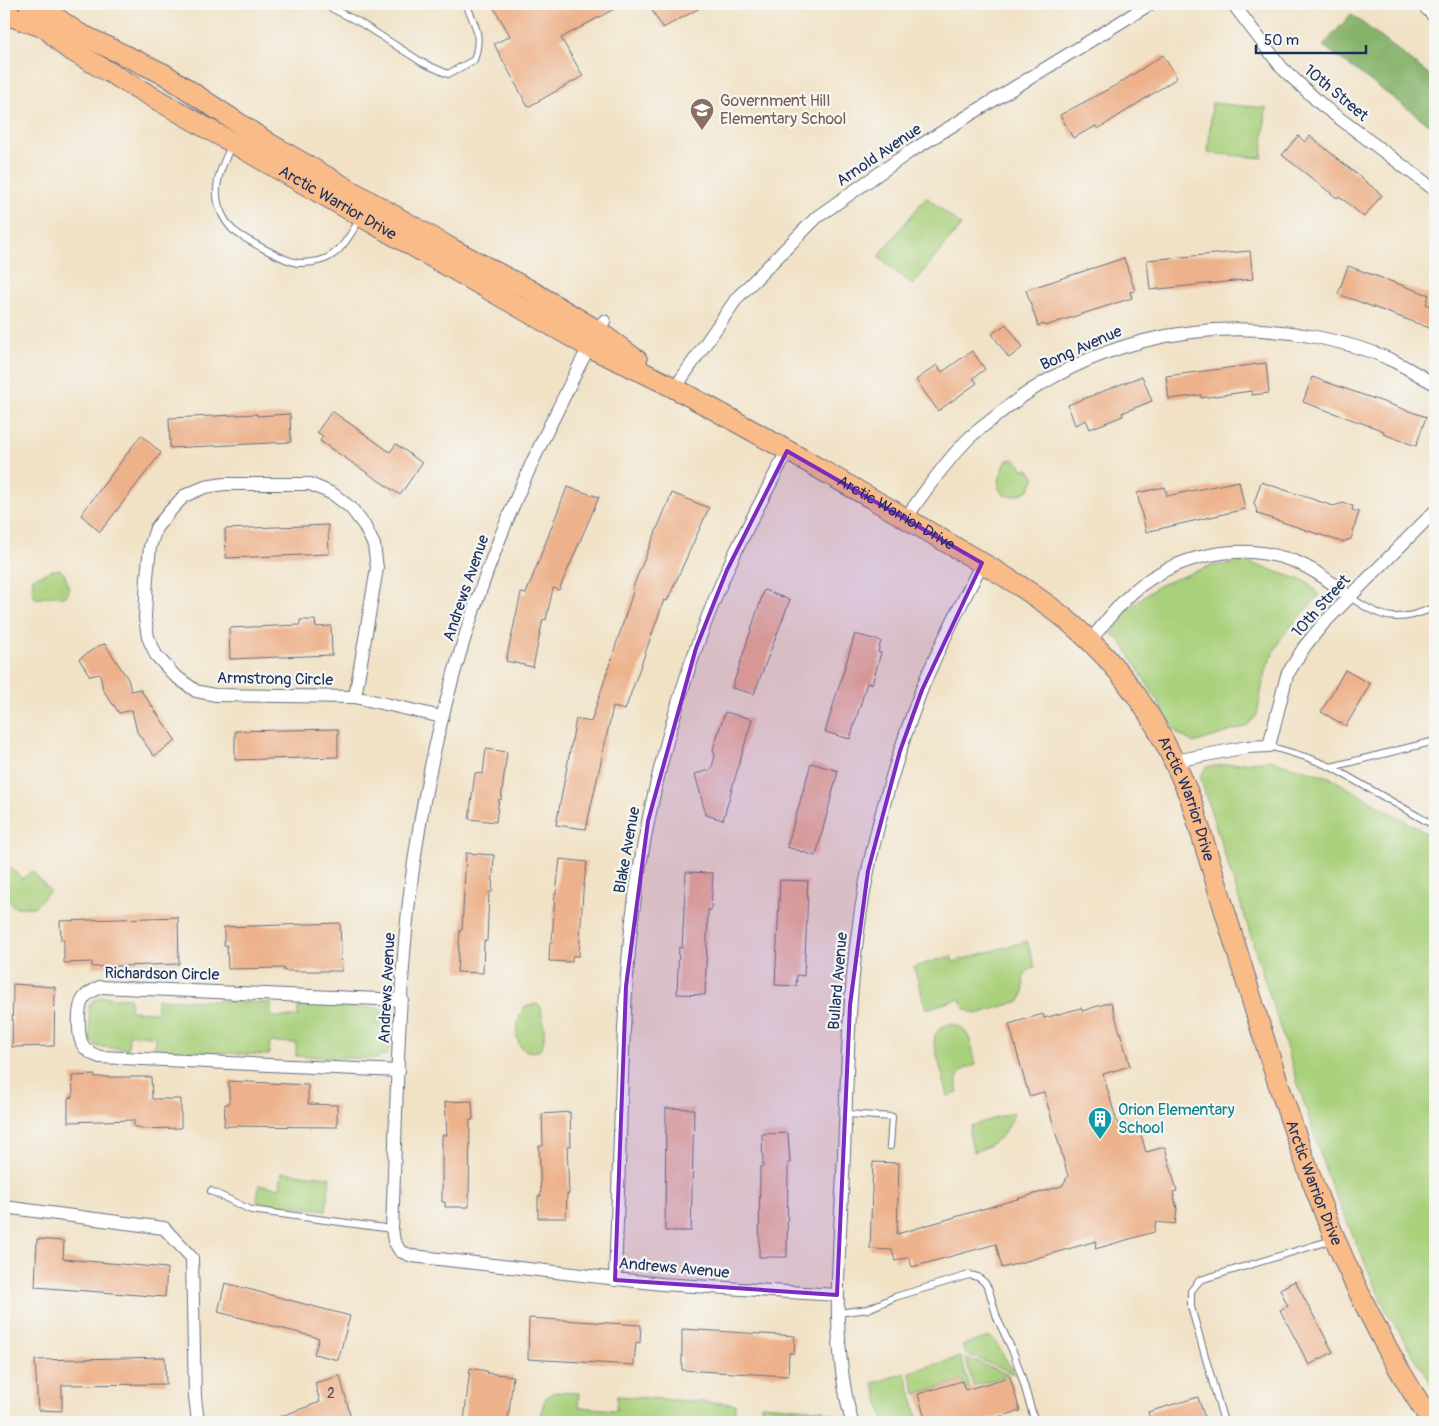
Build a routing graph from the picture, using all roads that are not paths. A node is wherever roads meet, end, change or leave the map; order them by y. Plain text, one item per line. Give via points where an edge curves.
1 (15, 4) edge
2 (323, 4) edge
3 (466, 4) edge
4 (1150, 4) edge
5 (1233, 4) edge
6 (1422, 4) edge
7 (4, 14) edge
8 (1435, 17) edge
9 (232, 143) junction
10 (1435, 190) edge
11 (361, 217) junction
12 (597, 333) junction
13 (1435, 384) edge
14 (675, 388) junction
15 (787, 451) junction
16 (1435, 511) edge
17 (906, 518) junction
18 (982, 563) junction
19 (1350, 597) junction
20 (1435, 606) edge
21 (1090, 640) junction
22 (355, 697) junction
23 (442, 717) junction
24 (1435, 741) edge
25 (1269, 746) junction
26 (1175, 761) junction
27 (1332, 767) junction
28 (1435, 826) edge
29 (402, 1000) junction
30 (399, 1071) junction
31 (846, 1114) junction
32 (890, 1146) dead end
33 (211, 1191) dead end
34 (4, 1207) edge
35 (392, 1229) junction
36 (1335, 1239) junction
37 (615, 1280) junction
38 (837, 1295) junction
39 (838, 1313) junction
40 (198, 1422) edge
41 (852, 1422) edge
42 (1035, 1422) edge
43 (1224, 1422) edge
44 (1432, 1422) edge

1 - 12 main road, Arctic Warrior Drive via 55,17 78,33 164,74 270,144 528,289
2 - 3 lane via 359,22 423,63 448,74 474,60 479,45 476,26
4 - 14 street, Arnold Avenue via 908,153 817,217 736,298
5 - 10 street, 10th Street via 1282,68 1316,99
6 - 8 street
7 - 9 main road, Arctic Warrior Drive via 46,28 67,48
9 - 11 main road, Arctic Warrior Drive
9 - 11 lane via 216,184 219,206 233,230 281,258 297,263 324,260 335,254
11 - 12 main road, Arctic Warrior Drive
12 - 14 main road, Arctic Warrior Drive
12 - 23 street, Andrews Avenue via 537,449 496,545
13 - 17 street, Bong Avenue via 1389,359 1342,342 1291,332 1237,328 1176,333 1118,347 1061,371 1014,400 967,440
14 - 15 main road, Arctic Warrior Drive
15 - 17 main road, Arctic Warrior Drive
15 - 37 street, Blake Avenue via 727,570 696,648 648,821 638,873 626,986
16 - 19 street, 10th Street
17 - 18 main road, Arctic Warrior Drive
18 - 21 main road, Arctic Warrior Drive via 1039,598
18 - 31 street, Bullard Avenue via 922,690 900,751 868,871 850,1005
19 - 20 lane via 1372,612 1389,618 1420,614
19 - 21 street via 1292,560 1243,552 1219,554 1195,558 1151,578 1133,592
19 - 25 street, 10th Street via 1305,646 1287,675
21 - 26 main road, Arctic Warrior Drive via 1138,698
22 - 22 street, Armstrong Circle via 215,695 196,691 174,675 156,655 148,637 145,618 150,547 156,528 184,496 205,487 224,484 310,484 352,508 374,545 377,568
22 - 23 street, Armstrong Circle
23 - 29 street, Andrews Avenue via 413,868
24 - 27 lane
25 - 26 street
25 - 27 lane
26 - 36 main road, Arctic Warrior Drive via 1191,800 1285,1106
27 - 28 lane
29 - 30 street, Andrews Avenue
29 - 30 street, Richardson Circle via 100,987 84,997 80,1006 79,1039 84,1048 100,1057
30 - 35 street, Andrews Avenue
31 - 32 lane via 892,1117
31 - 38 street, Bullard Avenue
33 - 35 lane via 251,1210
34 - 40 street via 164,1228 192,1258
35 - 37 street, Andrews Avenue via 400,1252 412,1256
36 - 43 lane via 1200,1280 1190,1290 1191,1307
36 - 44 main road, Arctic Warrior Drive via 1375,1324
37 - 38 street, Andrews Avenue
38 - 39 street, Bullard Avenue
39 - 41 street, Bullard Avenue via 841,1363
39 - 42 lane via 868,1309 969,1275 978,1277 989,1290 997,1318 1014,1354

